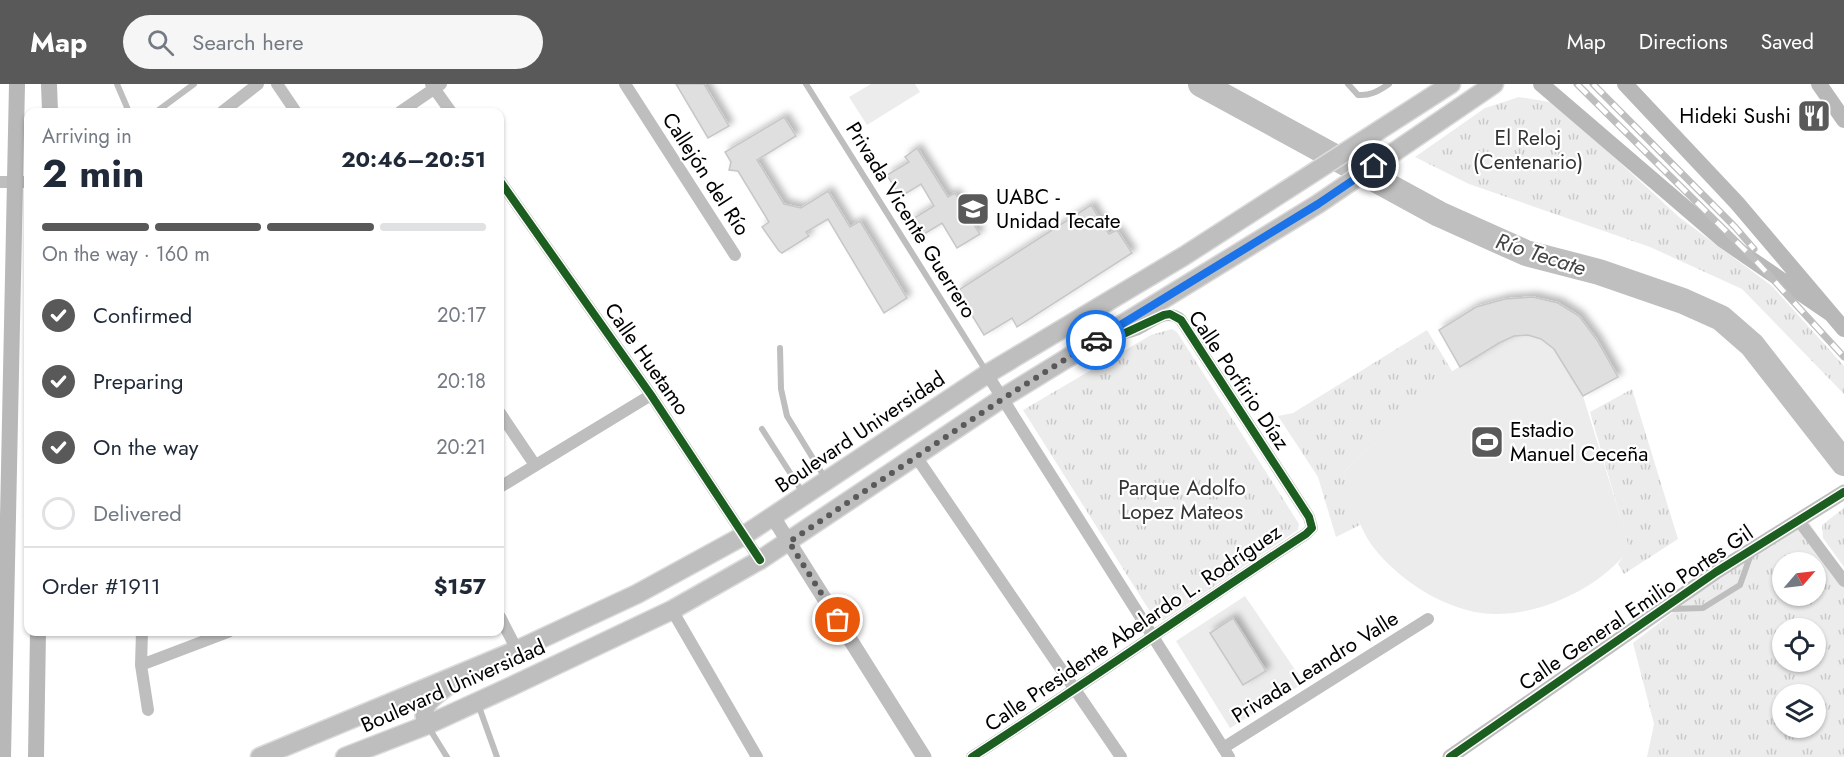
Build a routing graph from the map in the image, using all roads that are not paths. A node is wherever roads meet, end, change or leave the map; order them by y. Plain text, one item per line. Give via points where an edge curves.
1 (17, 84) edge
2 (49, 84) edge
3 (117, 84) edge
4 (194, 84) edge
5 (258, 84) edge
6 (277, 84) edge
7 (625, 84) edge
8 (806, 84) edge
9 (1348, 84) edge
10 (1389, 84) edge
11 (1451, 84) edge
12 (1494, 84) edge
13 (1541, 84) edge
14 (1625, 84) edge
15 (1819, 84) edge
16 (436, 85) edge
17 (50, 108) edge
18 (127, 108) edge
19 (161, 108) edge
20 (227, 108) edge
21 (293, 108) edge
22 (405, 108) edge
23 (450, 108) edge
24 (1844, 120) edge
25 (15, 182) edge
26 (504, 187) edge
27 (735, 255) dead end
28 (1831, 314) junction
29 (1844, 329) edge
30 (1106, 334) junction
31 (780, 348) dead end
32 (987, 374) junction
33 (651, 395) junction
34 (1004, 398) junction
35 (6, 410) edge
36 (504, 419) edge
37 (762, 429) dead end
38 (917, 458) junction
39 (535, 465) junction
40 (827, 481) junction
41 (504, 484) edge
42 (1841, 494) edge
43 (805, 496) junction
44 (773, 517) junction
45 (1799, 521) junction
46 (4, 522) edge
47 (1311, 528) joint
48 (742, 536) junction
49 (789, 542) junction
50 (1751, 551) junction
51 (760, 560) junction
52 (1844, 581) edge
53 (1664, 609) junction
54 (672, 610) junction
55 (1428, 619) dead end
56 (504, 625) edge
57 (38, 636) edge
58 (142, 636) edge
59 (217, 636) edge
60 (1151, 636) junction
61 (3, 637) edge
62 (517, 650) junction
63 (141, 665) junction
64 (3, 675) edge
65 (462, 675) junction
66 (1074, 691) junction
67 (477, 702) junction
68 (148, 710) dead end
69 (427, 725) junction
70 (1226, 752) edge
71 (3, 757) edge
72 (36, 757) edge
73 (261, 757) edge
74 (345, 757) edge
75 (447, 757) edge
76 (496, 757) edge
77 (756, 757) edge
78 (924, 757) edge
79 (972, 757) edge
80 (1121, 757) edge
81 (1450, 757) edge

1 - 25 main road
2 - 17 main road
3 - 18 lane
4 - 19 lane
5 - 20 street
6 - 21 street
7 - 27 street, Callejón del Río
8 - 32 lane, Privada Vicente Guerrero
9 - 10 lane via 1364,96
11 - 32 main road, Boulevard Universidad
12 - 30 main road, Boulevard Universidad via 1318,204
13 - 28 main road via 1723,240
14 - 28 main road via 1737,203
15 - 24 main road
16 - 22 street
16 - 23 street
25 - 35 main road
26 - 33 street, Calle Huetamo
28 - 29 main road
30 - 34 main road, Boulevard Universidad
30 - 47 street, Calle Porfirio Díaz via 1123,334 1170,314 1181,320 1309,517
31 - 40 lane via 787,416
32 - 34 street
32 - 40 main road, Boulevard Universidad
33 - 39 street
33 - 48 street, Calle Huetamo
34 - 38 main road, Boulevard Universidad
34 - 60 street
35 - 46 main road
36 - 39 street
37 - 43 lane
38 - 49 main road, Boulevard Universidad
38 - 66 street
39 - 41 street
40 - 43 main road, Boulevard Universidad
42 - 45 street, Calle General Emilio Portes Gil
43 - 44 main road, Boulevard Universidad
44 - 48 main road, Boulevard Universidad
44 - 49 street
45 - 50 street, Calle General Emilio Portes Gil
45 - 52 street
46 - 61 main road
47 - 60 street, Calle Presidente Abelardo L. Rodríguez
48 - 51 street, Calle Huetamo
48 - 62 main road, Boulevard Universidad via 637,594
49 - 51 main road, Boulevard Universidad
49 - 78 street
50 - 53 street, Calle General Emilio Portes Gil
50 - 53 lane via 1741,584 1715,602 1703,609
51 - 54 main road, Boulevard Universidad
53 - 81 street, Calle General Emilio Portes Gil
54 - 67 main road, Boulevard Universidad
54 - 77 street
55 - 70 street, Privada Leandro Valle
56 - 62 street
57 - 72 main road
58 - 63 street
59 - 63 street
60 - 66 street, Calle Presidente Abelardo L. Rodríguez
60 - 70 street
61 - 64 main road
62 - 65 main road, Boulevard Universidad
63 - 68 street
64 - 71 main road
65 - 69 main road via 429,700 423,714
65 - 73 main road, Boulevard Universidad
66 - 79 street, Calle Presidente Abelardo L. Rodríguez
66 - 80 street
67 - 69 main road, Boulevard Universidad
67 - 76 lane
69 - 74 main road, Boulevard Universidad
69 - 75 lane

